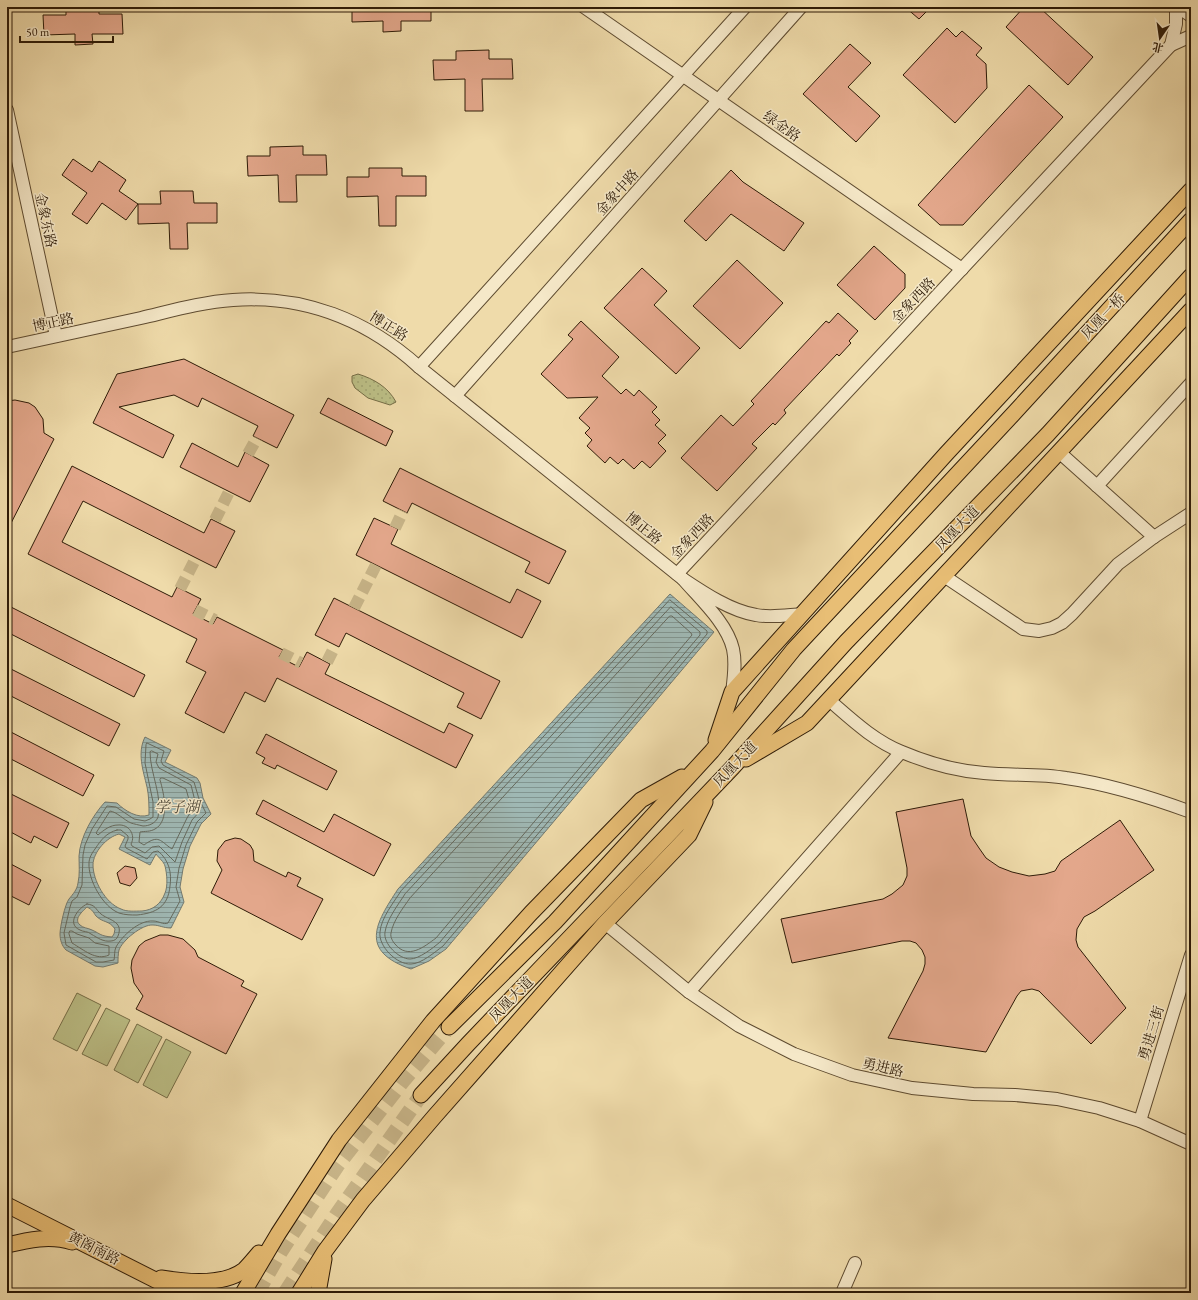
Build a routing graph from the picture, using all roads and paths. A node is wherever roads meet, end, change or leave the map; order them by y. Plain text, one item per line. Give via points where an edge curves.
1 (584, 7) edge
2 (744, 7) edge
3 (801, 7) edge
4 (1177, 7) edge
5 (1191, 16) edge
6 (1191, 36) edge
7 (1171, 45) junction
8 (683, 75) junction
9 (718, 100) junction
10 (7, 110) edge
11 (1191, 190) edge
12 (1191, 220) edge
13 (962, 269) junction
14 (1191, 276) edge
15 (1191, 310) edge
16 (56, 336) junction
17 (7, 347) edge
18 (419, 367) junction
19 (1191, 383) edge
20 (456, 396) junction
21 (1015, 412) joint
22 (1059, 452) junction
23 (1097, 486) junction
24 (1191, 513) edge
25 (1154, 537) junction
26 (944, 576) junction
27 (680, 577) junction
28 (802, 614) junction
29 (732, 692) junction
30 (829, 700) junction
31 (712, 751) junction
32 (901, 752) junction
33 (733, 767) junction
34 (694, 771) junction
35 (712, 789) junction
36 (1191, 812) edge
37 (605, 923) junction
38 (1191, 955) edge
39 (689, 992) junction
40 (449, 1026) tunnel mouth
41 (421, 1095) tunnel mouth
42 (1140, 1120) junction
43 (1191, 1144) edge
44 (7, 1205) edge
45 (278, 1234) junction
46 (7, 1245) edge
47 (94, 1248) junction
48 (325, 1251) junction
49 (855, 1263) dead end
50 (146, 1275) junction
51 (181, 1293) edge
52 (243, 1293) edge
53 (300, 1293) edge
54 (318, 1293) edge
55 (842, 1293) edge

1 - 8 street, 绿金路
2 - 8 street, 金象中路
3 - 9 street, 金象中路
4 - 5 street
4 - 7 street
6 - 7 street
7 - 13 street, 金象西路
8 - 9 street, 绿金路
8 - 18 street, 金象中路
9 - 13 street, 绿金路
9 - 20 street, 金象中路
10 - 16 street, 金象东路
11 - 28 main road via 946,454
12 - 21 main road, 凤凰一桥
13 - 27 street, 金象西路
14 - 33 main road, 凤凰大道 via 1048,434 846,642
15 - 22 main road
16 - 17 street, 博正路
16 - 18 street, 博正路 via 213,302 272,300 312,307 350,320 387,341
18 - 20 street, 博正路
19 - 23 street
20 - 27 street, 博正路
21 - 31 main road, 凤凰大道 via 794,649
22 - 23 street
22 - 26 main road
23 - 25 street
24 - 25 street
25 - 26 street via 1118,564 1062,623 1040,631 1023,629
26 - 30 main road
27 - 28 street via 707,595 755,615
27 - 29 street via 724,626 733,648
28 - 29 main road
29 - 31 main road
30 - 32 street via 868,733
30 - 33 main road via 807,723
31 - 34 main road, 凤凰大道
32 - 36 street via 957,769 985,774 1065,777 1149,797
32 - 39 street
33 - 35 main road, 凤凰大道
34 - 40 main road, 凤凰大道 via 555,922
34 - 45 main road via 640,800 531,913 428,1027 339,1140
35 - 37 main road via 689,835
35 - 41 main road, 凤凰大道
37 - 39 street, 勇进路
37 - 48 main road via 363,1200
38 - 42 street, 勇进三街
39 - 42 street, 勇进路 via 746,1030 794,1054 852,1075 912,1088 1058,1099
42 - 43 street, 勇进路
44 - 47 main road, 黄阁南路
45 - 50 main road via 243,1270 229,1277 213,1281 193,1281
45 - 52 main road
46 - 47 main road via 34,1239 65,1239
47 - 50 main road, 黄阁南路
48 - 53 main road
48 - 54 main road
49 - 55 street
50 - 51 main road, 黄阁南路

